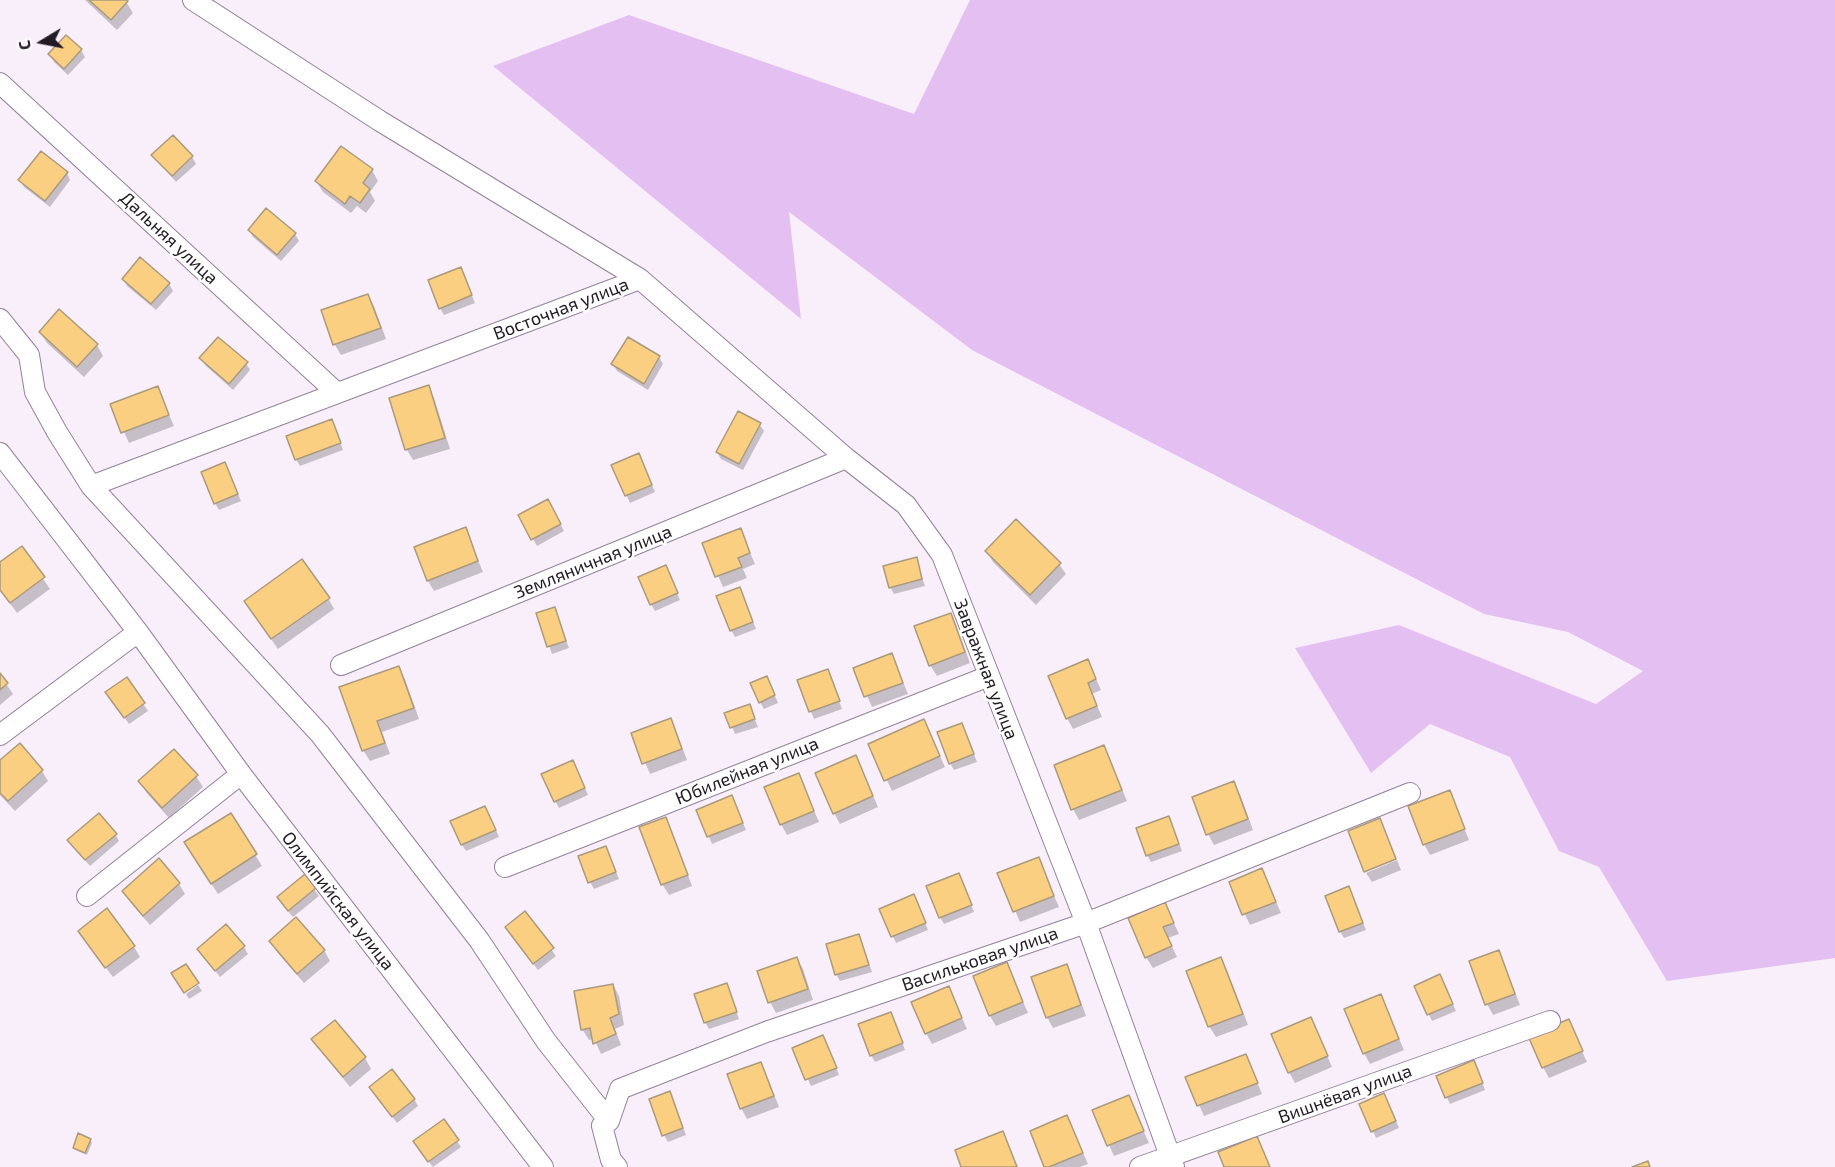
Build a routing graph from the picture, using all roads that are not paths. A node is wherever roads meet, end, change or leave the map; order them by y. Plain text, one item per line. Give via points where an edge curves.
1 (193, 0) edge
2 (0, 83) edge
3 (640, 279) junction
4 (0, 319) edge
5 (337, 393) junction
6 (0, 453) edge
7 (846, 458) junction
8 (91, 486) junction
9 (138, 632) junction
10 (341, 665) dead end
11 (988, 676) junction
12 (0, 735) edge
13 (241, 774) junction
14 (1410, 793) dead end
15 (505, 867) dead end
16 (87, 896) dead end
17 (1086, 923) junction
18 (1550, 1021) dead end
19 (609, 1121) junction
20 (1172, 1162) edge
21 (610, 1165) edge
22 (543, 1167) edge
23 (1140, 1167) edge

1 - 3 street, Восточная улица via 380,121
2 - 5 street, Дальняя улица
3 - 5 street, Восточная улица
3 - 7 street, Завражная улица
4 - 8 street via 29,356 35,392
5 - 8 street, Восточная улица
6 - 9 street, Олимпийская улица
7 - 10 street, Земляничная улица
7 - 11 street, Завражная улица via 906,505 942,555
8 - 19 street via 320,734 479,940 546,1041
9 - 12 street
9 - 13 street, Олимпийская улица
11 - 15 street, Юбилейная улица
11 - 17 street, Завражная улица
13 - 16 street
13 - 22 street, Олимпийская улица
14 - 17 street, Васильковая улица
17 - 19 street, Васильковая улица via 766,1032 620,1089
17 - 20 street, Завражная улица
18 - 20 street, Вишнёвая улица
19 - 21 street, Васильковая улица via 602,1126
20 - 23 street, Вишнёвая улица

